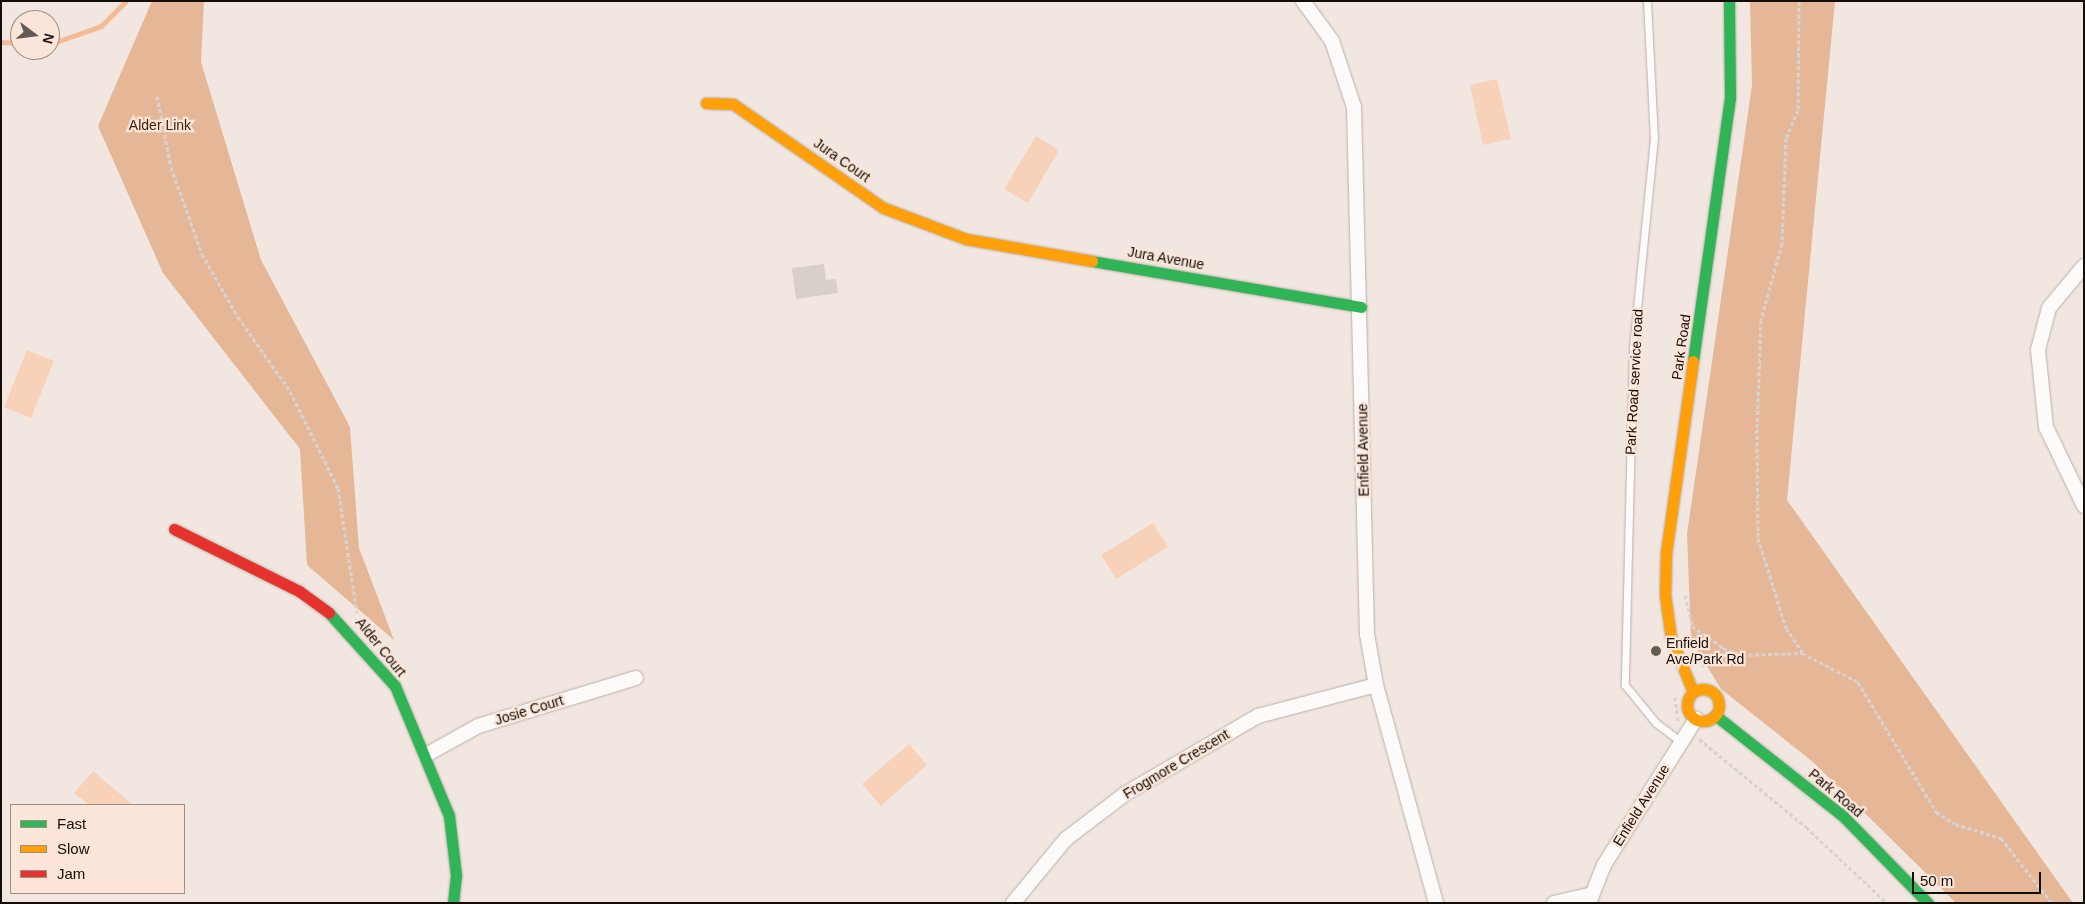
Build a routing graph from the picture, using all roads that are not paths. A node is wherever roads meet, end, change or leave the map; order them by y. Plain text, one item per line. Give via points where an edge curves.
1 (1303, 1) edge
2 (1647, 1) edge
3 (1729, 1) edge
4 (706, 102) dead end
5 (966, 239) joint
6 (2084, 266) edge
7 (1361, 307) junction
8 (2084, 506) edge
9 (174, 529) dead end
10 (636, 678) dead end
11 (1376, 685) junction
12 (1693, 692) junction
13 (1715, 715) junction
14 (1688, 730) junction
15 (426, 755) junction
16 (1591, 898) edge
17 (454, 903) edge
18 (1013, 903) edge
19 (1436, 903) edge
20 (1554, 903) edge
21 (1928, 903) edge

1 - 7 street, Enfield Avenue via 1332,41 1354,107
2 - 14 lane, Park Road service road via 1654,138 1633,348 1625,685 1656,723
3 - 12 street, Park Road via 1730,98 1666,552 1665,594 1671,638
4 - 5 street, Jura Court via 733,104 884,208
5 - 7 street, Jura Avenue
6 - 8 street via 2049,308 2038,350 2046,427
7 - 11 street, Enfield Avenue via 1366,600
9 - 15 street, Alder Court via 299,591 359,641 395,686
10 - 15 street, Josie Court via 478,726
11 - 18 street, Frogmore Crescent via 1258,716 1125,794 1066,839
11 - 19 street, Enfield Avenue
12 - 13 street via 1708,689 1717,695
12 - 14 street via 1687,706
13 - 14 street
13 - 21 street, Park Road via 1844,817
14 - 16 street, Enfield Avenue via 1604,865
15 - 17 street, Alder Court via 449,816 456,875
16 - 20 street, Enfield Avenue

